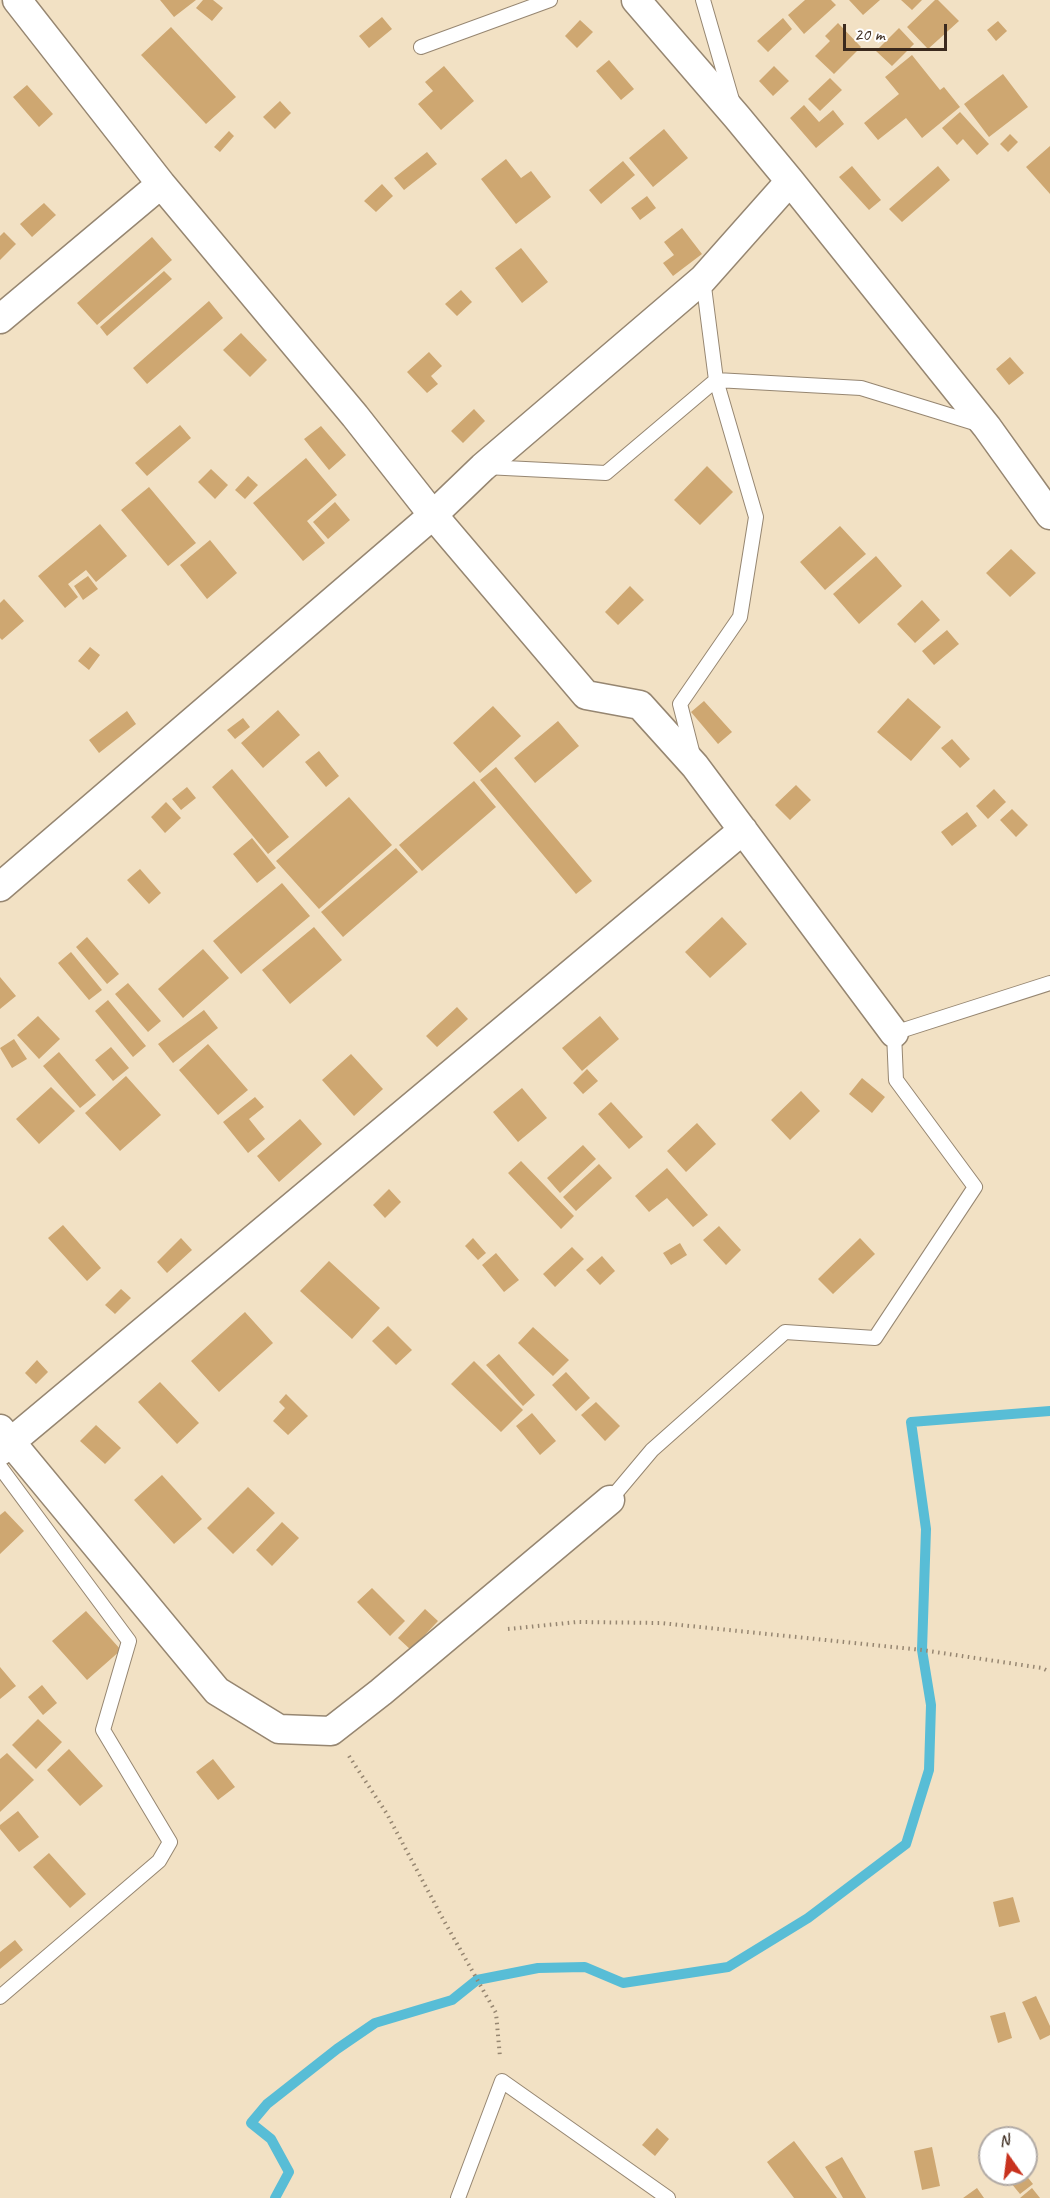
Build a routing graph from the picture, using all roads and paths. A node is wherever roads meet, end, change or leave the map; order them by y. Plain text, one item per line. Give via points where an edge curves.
1 (17, 0) edge
2 (550, 0) edge
3 (636, 0) edge
4 (703, 0) edge
5 (421, 47) dead end
6 (737, 117) junction
7 (790, 181) junction
8 (161, 184) junction
9 (703, 279) junction
10 (0, 319) edge
11 (716, 380) junction
12 (987, 427) junction
13 (483, 467) junction
14 (433, 514) junction
15 (1050, 515) edge
16 (695, 766) junction
17 (743, 830) junction
18 (0, 887) edge
19 (1050, 983) edge
20 (894, 1033) junction
21 (3, 1447) edge
22 (610, 1500) joint
23 (450, 1634) junction
24 (1050, 1672) edge
25 (331, 1731) junction
26 (0, 1997) edge
27 (502, 2081) junction
28 (458, 2198) edge
29 (668, 2198) edge

1 - 8 street
2 - 5 lane
3 - 6 street
4 - 6 lane
6 - 7 street
7 - 9 street
7 - 12 street
8 - 10 street
8 - 14 street
9 - 11 lane
9 - 13 street
11 - 12 lane via 861,388
11 - 13 lane via 606,473
11 - 16 lane via 756,517 740,617 680,704
12 - 15 street
13 - 14 street
14 - 16 street via 586,695 640,705
14 - 18 street
16 - 17 street
17 - 20 street
17 - 21 street
19 - 20 lane
20 - 22 lane via 896,1080 975,1187 875,1338 785,1332 652,1450
21 - 25 street via 217,1691 279,1729
21 - 26 lane via 129,1641 103,1730 170,1842 159,1861
22 - 23 street
23 - 24 path via 577,1622 662,1623 922,1650
23 - 25 street
25 - 27 path via 387,1814 496,2013
27 - 28 lane
27 - 29 lane

